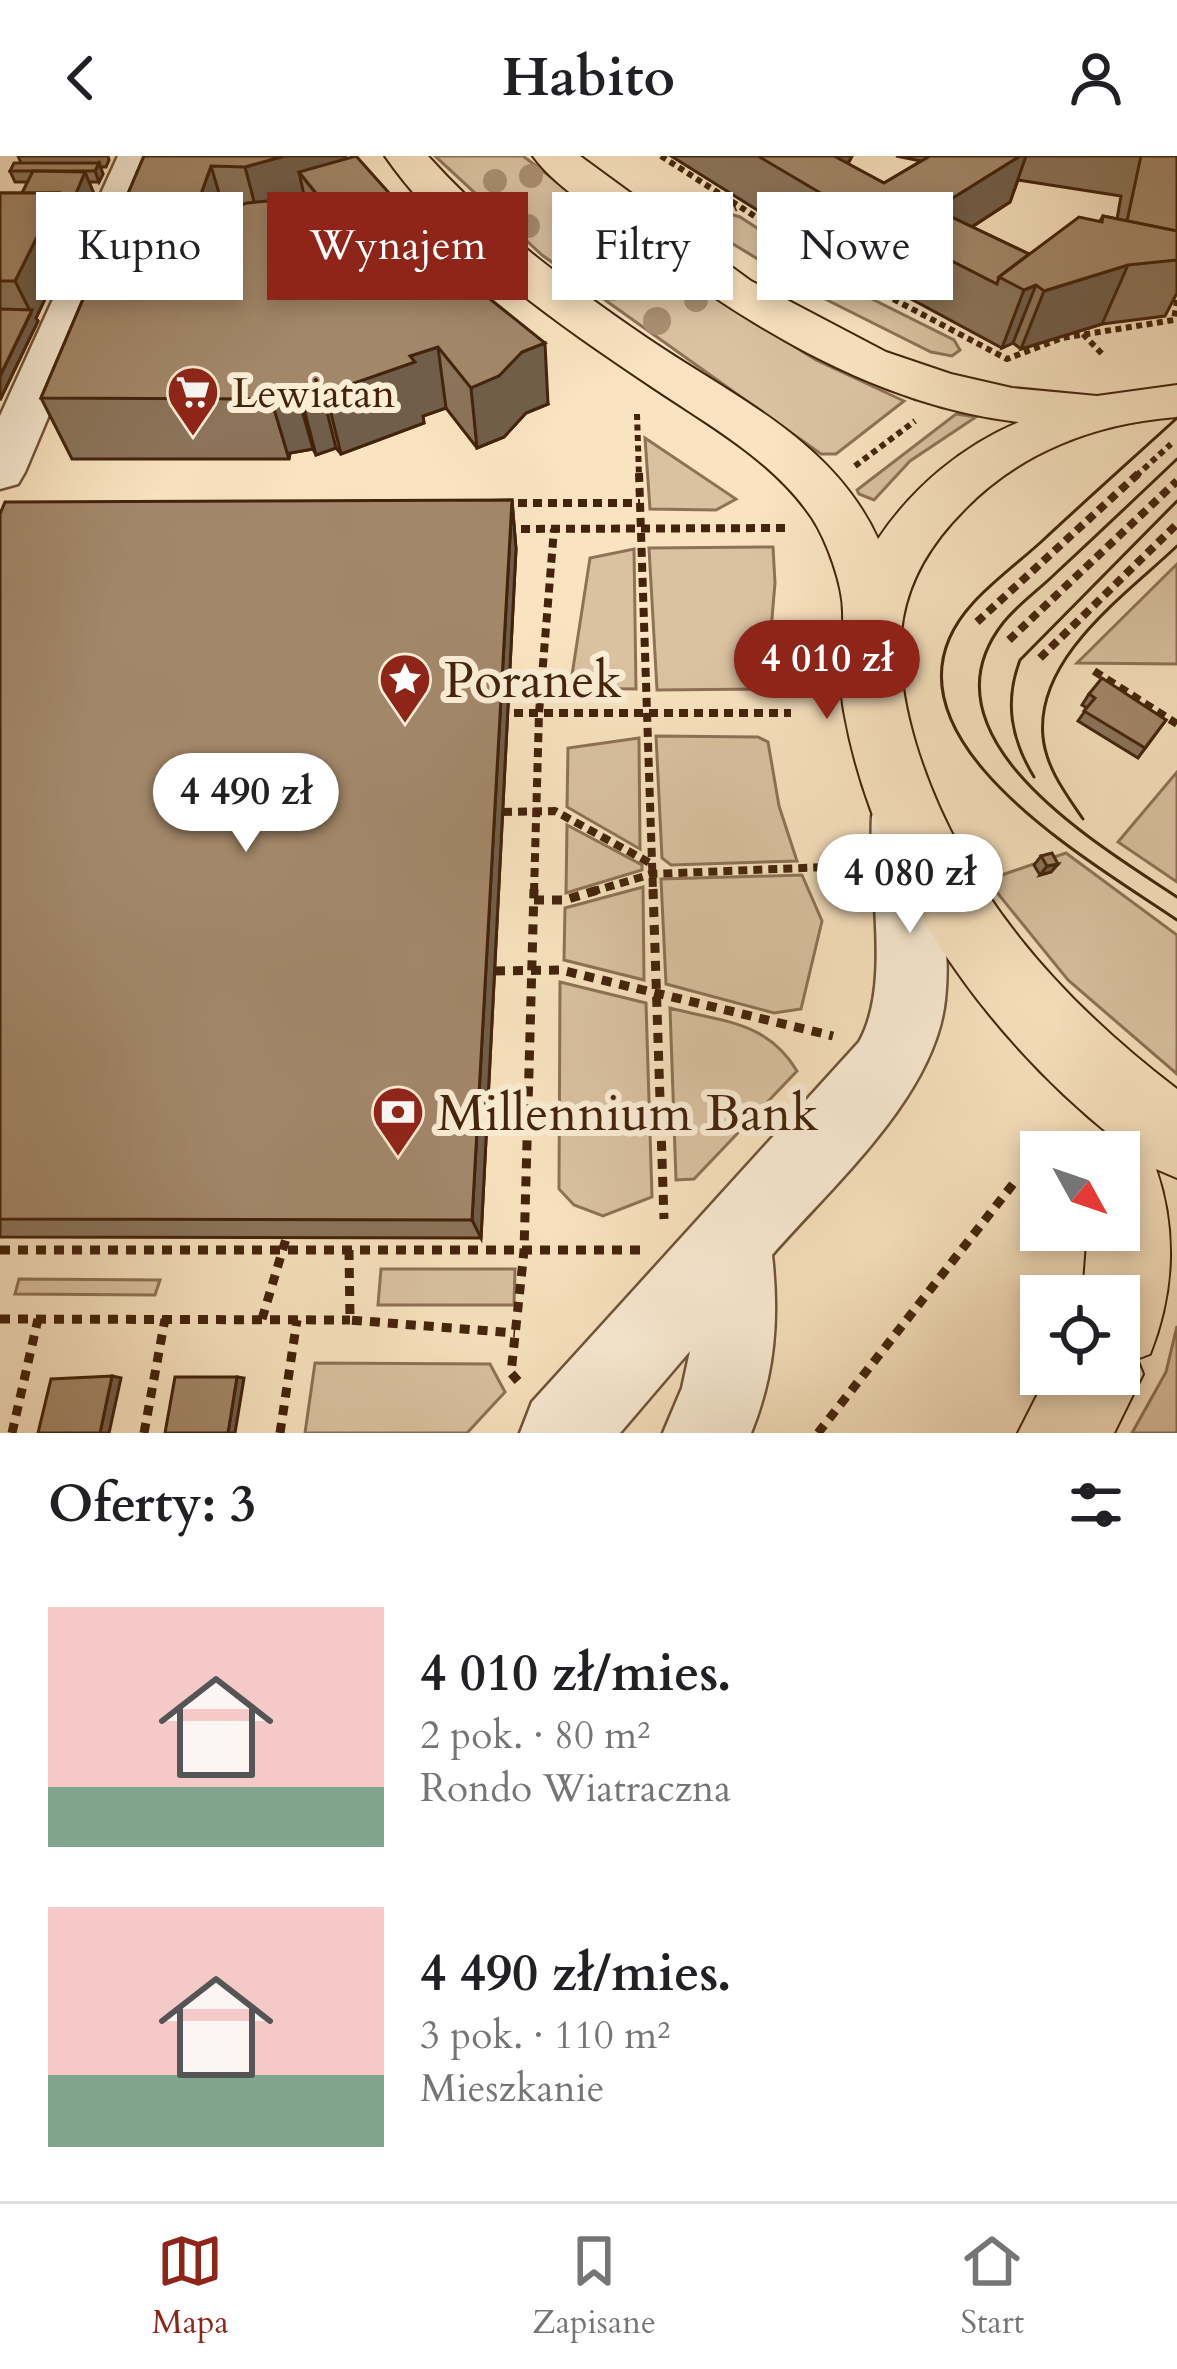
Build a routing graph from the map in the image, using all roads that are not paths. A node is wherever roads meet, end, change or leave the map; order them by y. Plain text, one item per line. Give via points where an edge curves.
1 (138, 156) edge
2 (406, 156) edge
3 (554, 156) edge
4 (1162, 410) edge
5 (0, 472) edge
6 (872, 610) junction
7 (904, 816) junction
8 (1017, 994) junction
9 (1101, 1131) edge
10 (1177, 1138) edge
11 (683, 1245) junction
12 (1086, 1395) edge
13 (544, 1412) edge
14 (706, 1433) edge
15 (1063, 1433) edge

1 - 5 street
2 - 6 main road via 545,286 805,474 839,517
3 - 4 main road via 702,267 889,372 1012,407
4 - 6 main road via 1062,424 964,477 905,545
6 - 7 main road via 874,704
7 - 8 main road
7 - 11 street via 913,999 901,1042 885,1068
8 - 9 main road
8 - 10 main road via 1105,1082
11 - 13 street
11 - 14 street via 739,1318
12 - 15 main road

